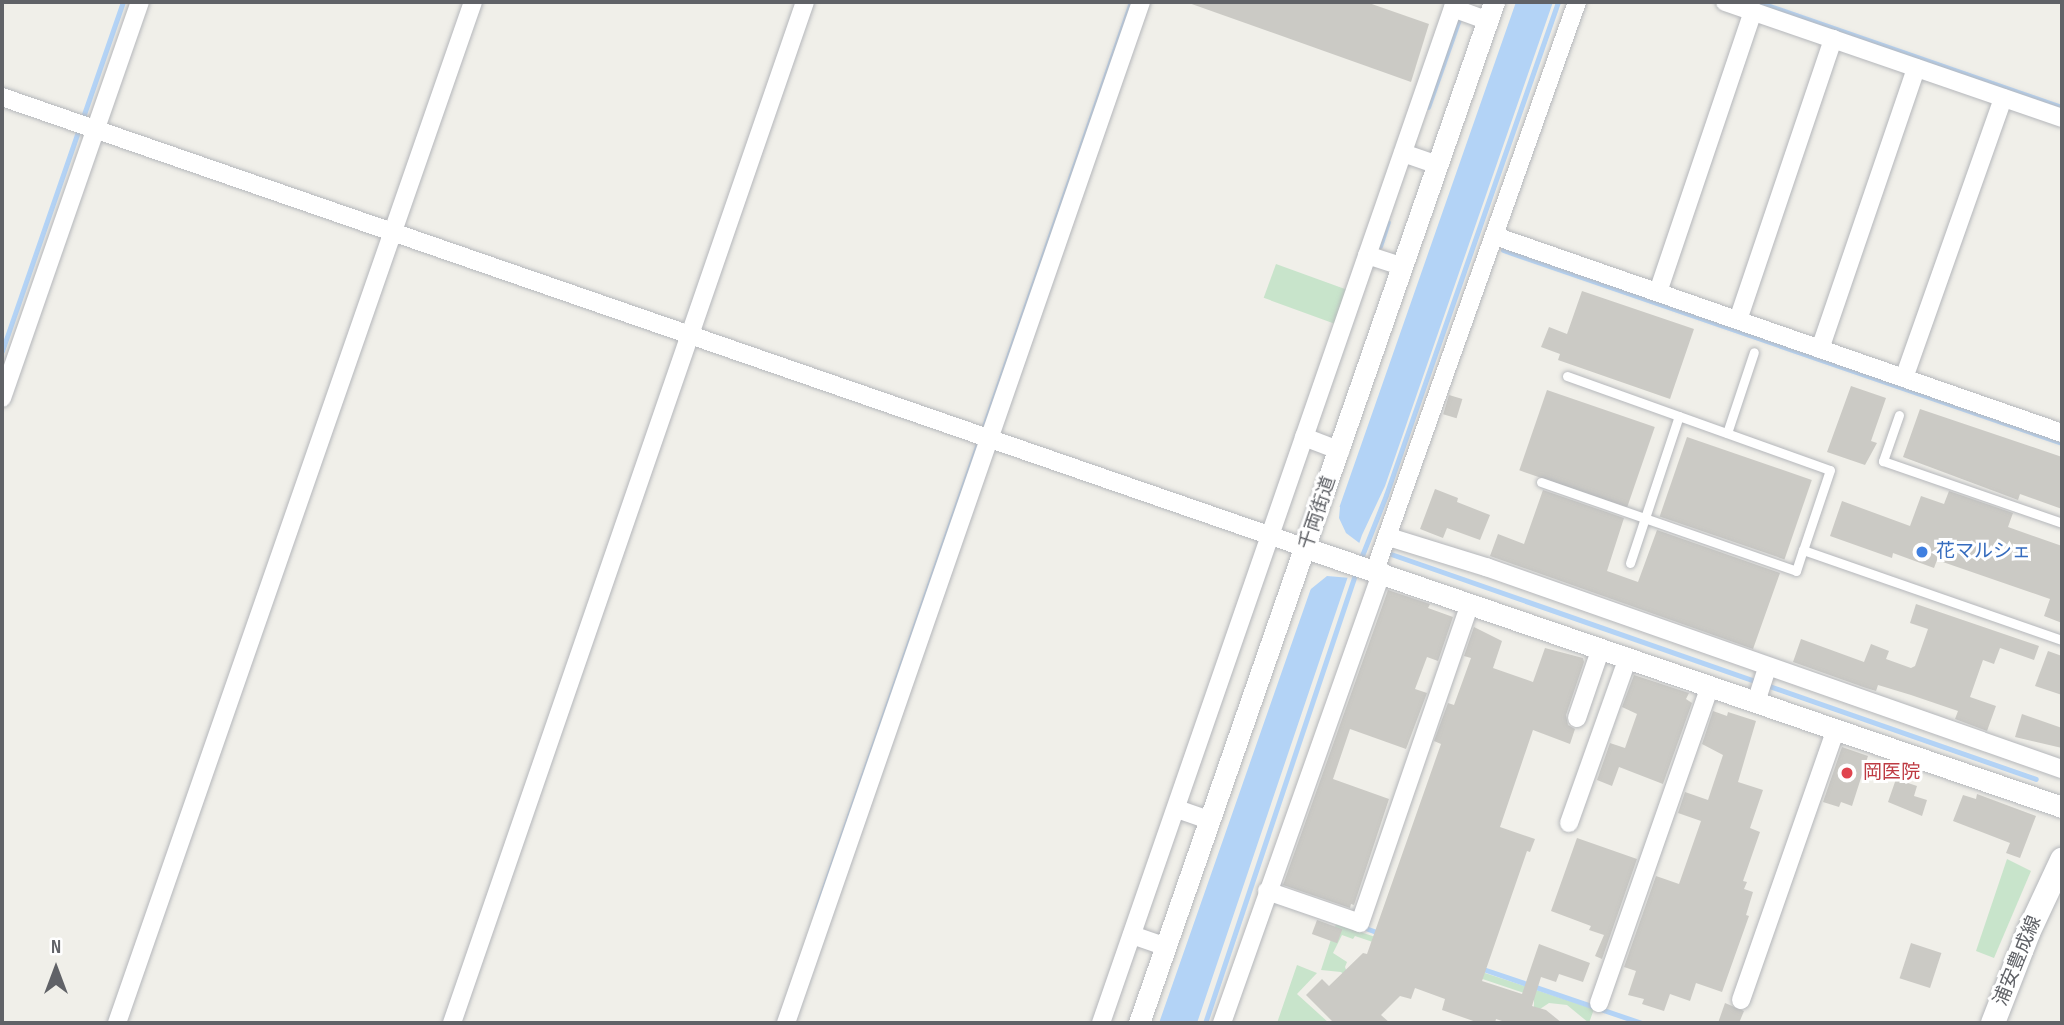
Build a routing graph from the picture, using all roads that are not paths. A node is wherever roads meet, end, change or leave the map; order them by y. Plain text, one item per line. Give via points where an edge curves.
1 (140, 2) edge
2 (473, 2) edge
3 (805, 2) edge
4 (1141, 2) edge
5 (1577, 2) edge
6 (1725, 2) edge
7 (1458, 8) edge
8 (1491, 11) edge
9 (1753, 12) junction
10 (1833, 39) junction
11 (1916, 68) junction
12 (2, 97) edge
13 (2003, 98) junction
14 (2062, 118) edge
15 (85, 126) junction
16 (1408, 155) junction
17 (1437, 165) junction
18 (393, 233) junction
19 (1495, 236) junction
20 (1367, 255) junction
21 (1403, 267) junction
22 (1658, 292) junction
23 (1738, 320) junction
24 (689, 336) junction
25 (1820, 349) junction
26 (1754, 352) dead end
27 (1567, 376) dead end
28 (1904, 378) junction
29 (2, 398) edge
30 (1899, 415) dead end
31 (1679, 416) junction
32 (1727, 433) junction
33 (2062, 433) edge
34 (982, 437) junction
35 (1304, 438) junction
36 (1340, 451) junction
37 (1541, 482) dead end
38 (1645, 518) junction
39 (2062, 523) edge
40 (1272, 536) junction
41 (1389, 537) junction
42 (1313, 550) junction
43 (1803, 550) junction
44 (1630, 563) dead end
45 (1373, 569) junction
46 (1470, 603) junction
47 (2062, 640) edge
48 (1601, 648) junction
49 (1628, 657) junction
50 (1762, 684) junction
51 (1710, 686) junction
52 (1577, 718) dead end
53 (1836, 729) junction
54 (2062, 769) edge
55 (2062, 807) edge
56 (1183, 811) junction
57 (1211, 821) junction
58 (1569, 823) dead end
59 (2062, 860) edge
60 (1267, 891) junction
61 (1138, 937) junction
62 (1166, 947) junction
63 (1741, 1000) dead end
64 (1599, 1003) dead end
65 (117, 1023) edge
66 (452, 1023) edge
67 (786, 1023) edge
68 (1101, 1023) edge
69 (1139, 1023) edge
70 (1222, 1023) edge
71 (1993, 1023) edge

1 - 15 street
2 - 18 street
3 - 24 street
4 - 34 street
5 - 19 street
6 - 9 street
7 - 8 street
7 - 16 street
8 - 17 street, 千両街道
9 - 10 street
9 - 22 street
10 - 11 street
10 - 23 street
11 - 13 street
11 - 25 street
12 - 15 street
13 - 14 street
13 - 28 street
15 - 18 street
15 - 29 street
16 - 17 street
16 - 20 street
17 - 21 street, 千両街道
18 - 24 street
18 - 65 street
19 - 22 street
19 - 41 street
20 - 21 street
20 - 35 street
21 - 36 street, 千両街道
22 - 23 street
23 - 25 street
24 - 34 street
24 - 66 street
25 - 28 street
26 - 32 lane
27 - 31 lane
28 - 33 street
30 - 39 lane via 1883,461
31 - 32 lane
31 - 38 lane
32 - 43 lane via 1830,470
34 - 40 street
34 - 67 street
35 - 36 street
35 - 40 street
36 - 42 street, 千両街道
37 - 38 lane
38 - 43 lane via 1796,572
38 - 44 lane
40 - 42 street
40 - 56 street
41 - 45 street
41 - 50 street via 1486,567
42 - 45 street
42 - 57 street, 千両街道
43 - 47 lane
45 - 46 street
45 - 60 street
46 - 48 street
46 - 60 street via 1360,923
48 - 49 street
48 - 52 street
49 - 51 street
49 - 58 street
50 - 51 street
50 - 53 street
50 - 54 street
51 - 64 street
53 - 55 street
53 - 63 street
56 - 57 street
56 - 61 street
57 - 62 street, 千両街道
59 - 71 main road, 浦安豊成線
60 - 70 street
61 - 62 street
61 - 68 street
62 - 69 street, 千両街道

